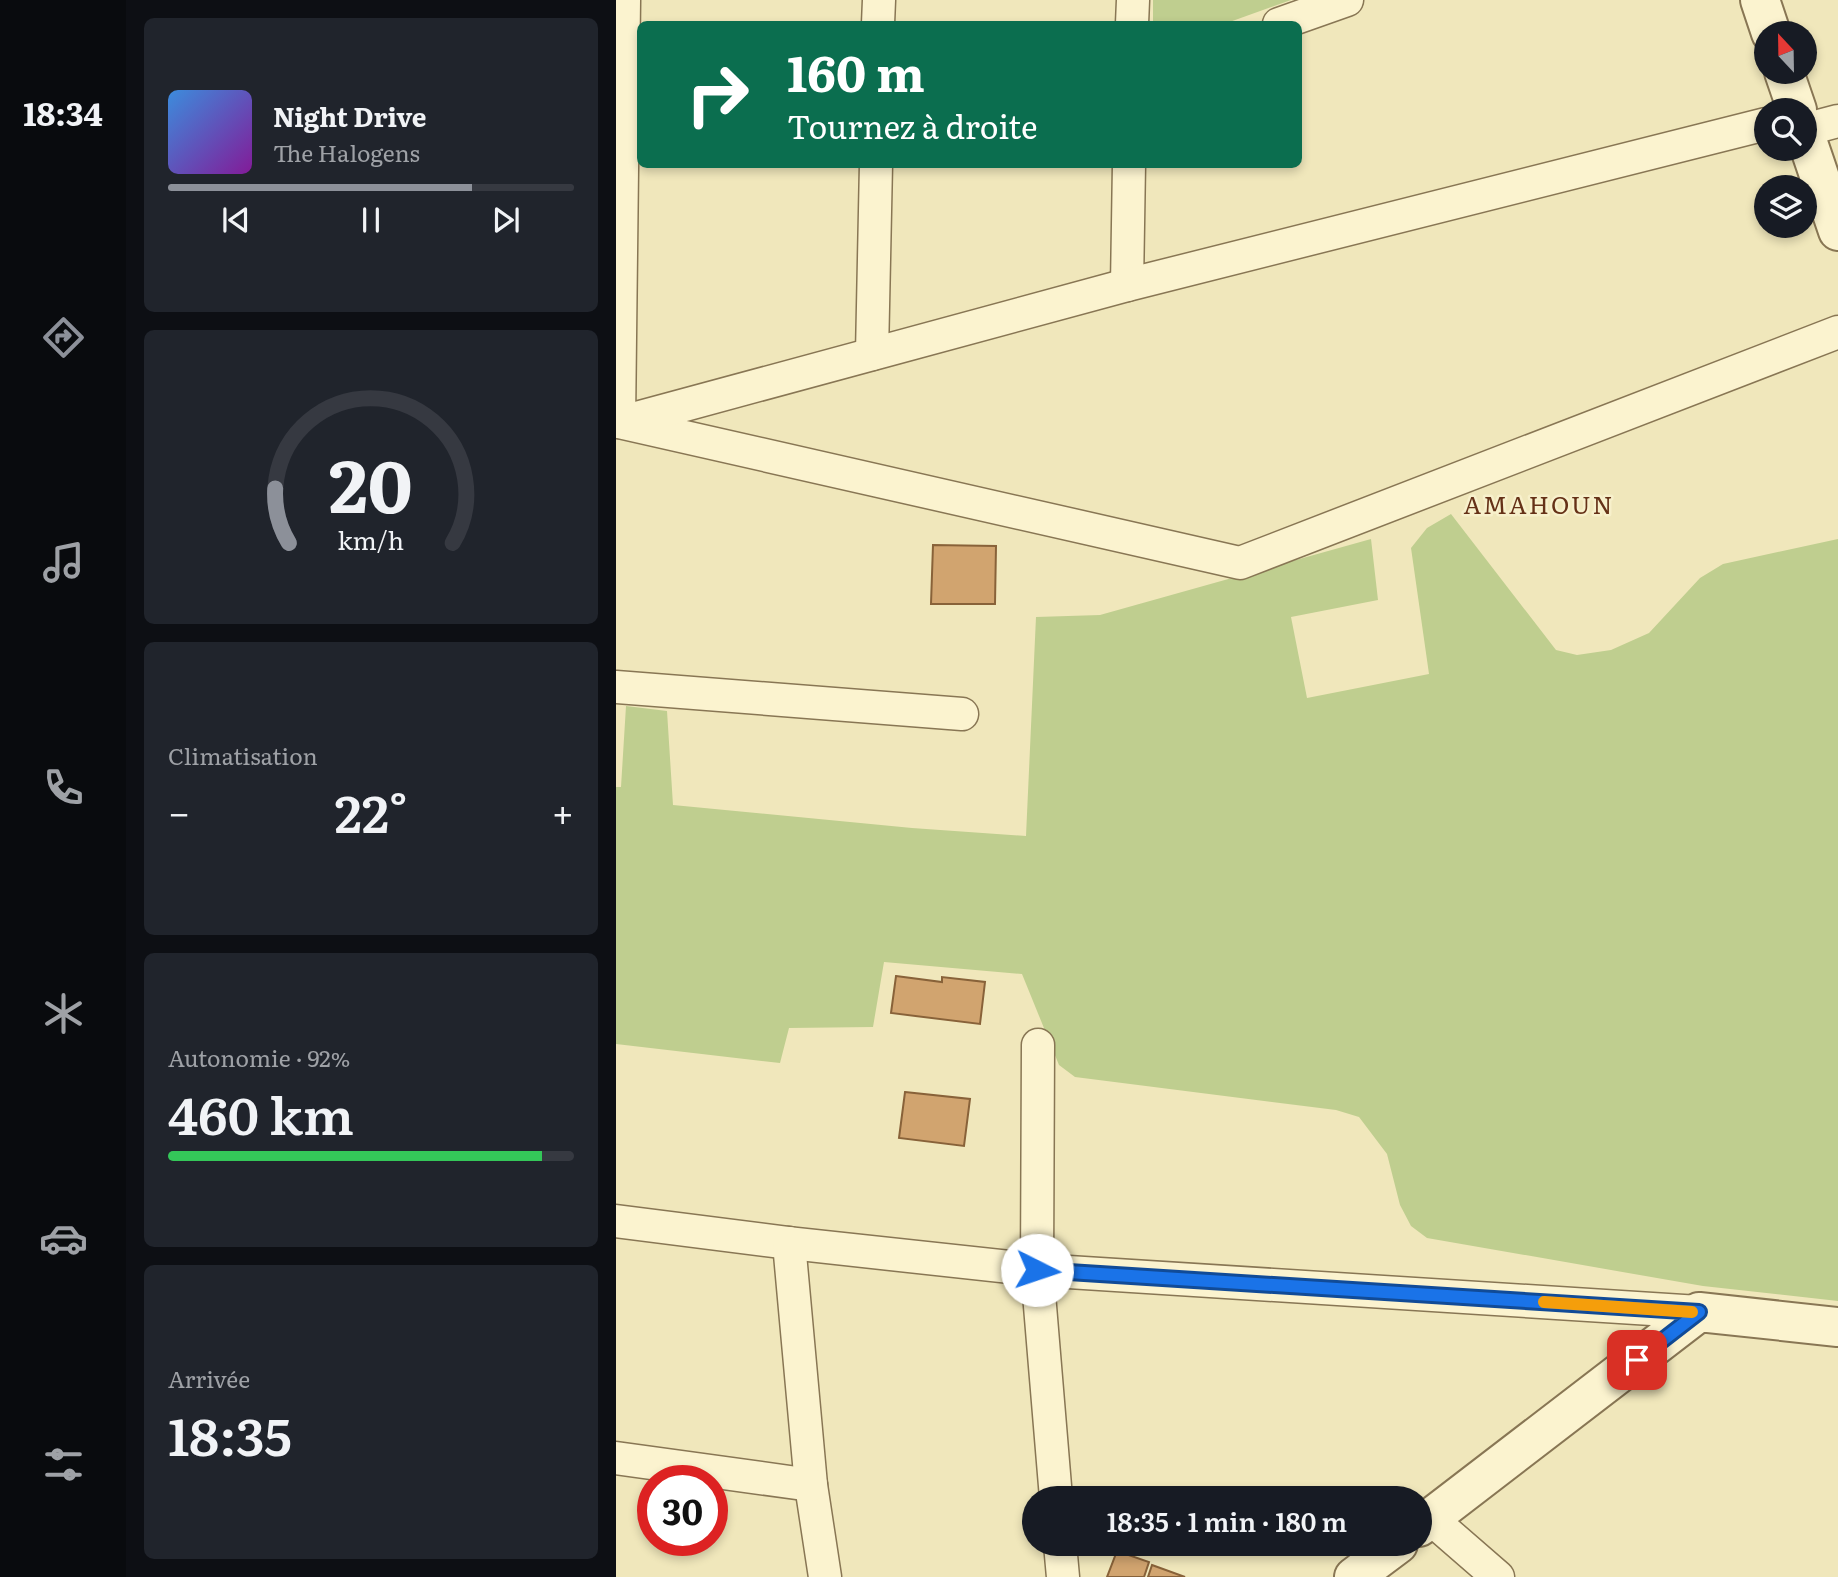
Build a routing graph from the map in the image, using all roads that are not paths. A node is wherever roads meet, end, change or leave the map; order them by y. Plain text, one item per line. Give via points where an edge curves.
1 (624, 0) edge
2 (879, 0) edge
3 (1133, 0) edge
4 (1347, 0) edge
5 (1760, 0) edge
6 (878, 21) edge
7 (1132, 21) edge
8 (1288, 21) edge
9 (1767, 21) edge
10 (1838, 121) edge
11 (1754, 127) edge
12 (1817, 127) edge
13 (1814, 161) edge
14 (876, 168) edge
15 (1129, 168) edge
16 (1838, 231) edge
17 (1127, 285) junction
18 (1838, 331) edge
19 (872, 354) junction
20 (617, 423) edge
21 (616, 687) edge
22 (962, 714) dead end
23 (1038, 1045) dead end
24 (616, 1221) edge
25 (789, 1243) junction
26 (1037, 1270) junction
27 (1699, 1312) junction
28 (1838, 1326) edge
29 (616, 1458) edge
30 (811, 1485) junction
31 (1055, 1486) edge
32 (1432, 1518) edge
33 (1432, 1528) edge
34 (1061, 1556) edge
35 (1382, 1556) edge
36 (825, 1577) edge
37 (1063, 1577) edge
38 (1354, 1577) edge
39 (1498, 1577) edge

1 - 20 street
2 - 6 street
3 - 7 street
4 - 8 street
5 - 9 street
10 - 12 street
11 - 17 street
13 - 16 street
14 - 19 street
15 - 17 street
17 - 19 street
18 - 20 street via 1240,563
19 - 20 street
21 - 22 street
23 - 26 street
24 - 25 street
25 - 26 street
25 - 30 street
26 - 27 street
26 - 31 street
27 - 28 street
27 - 32 street
29 - 30 street
30 - 36 street
33 - 39 street
34 - 37 street
35 - 38 street

